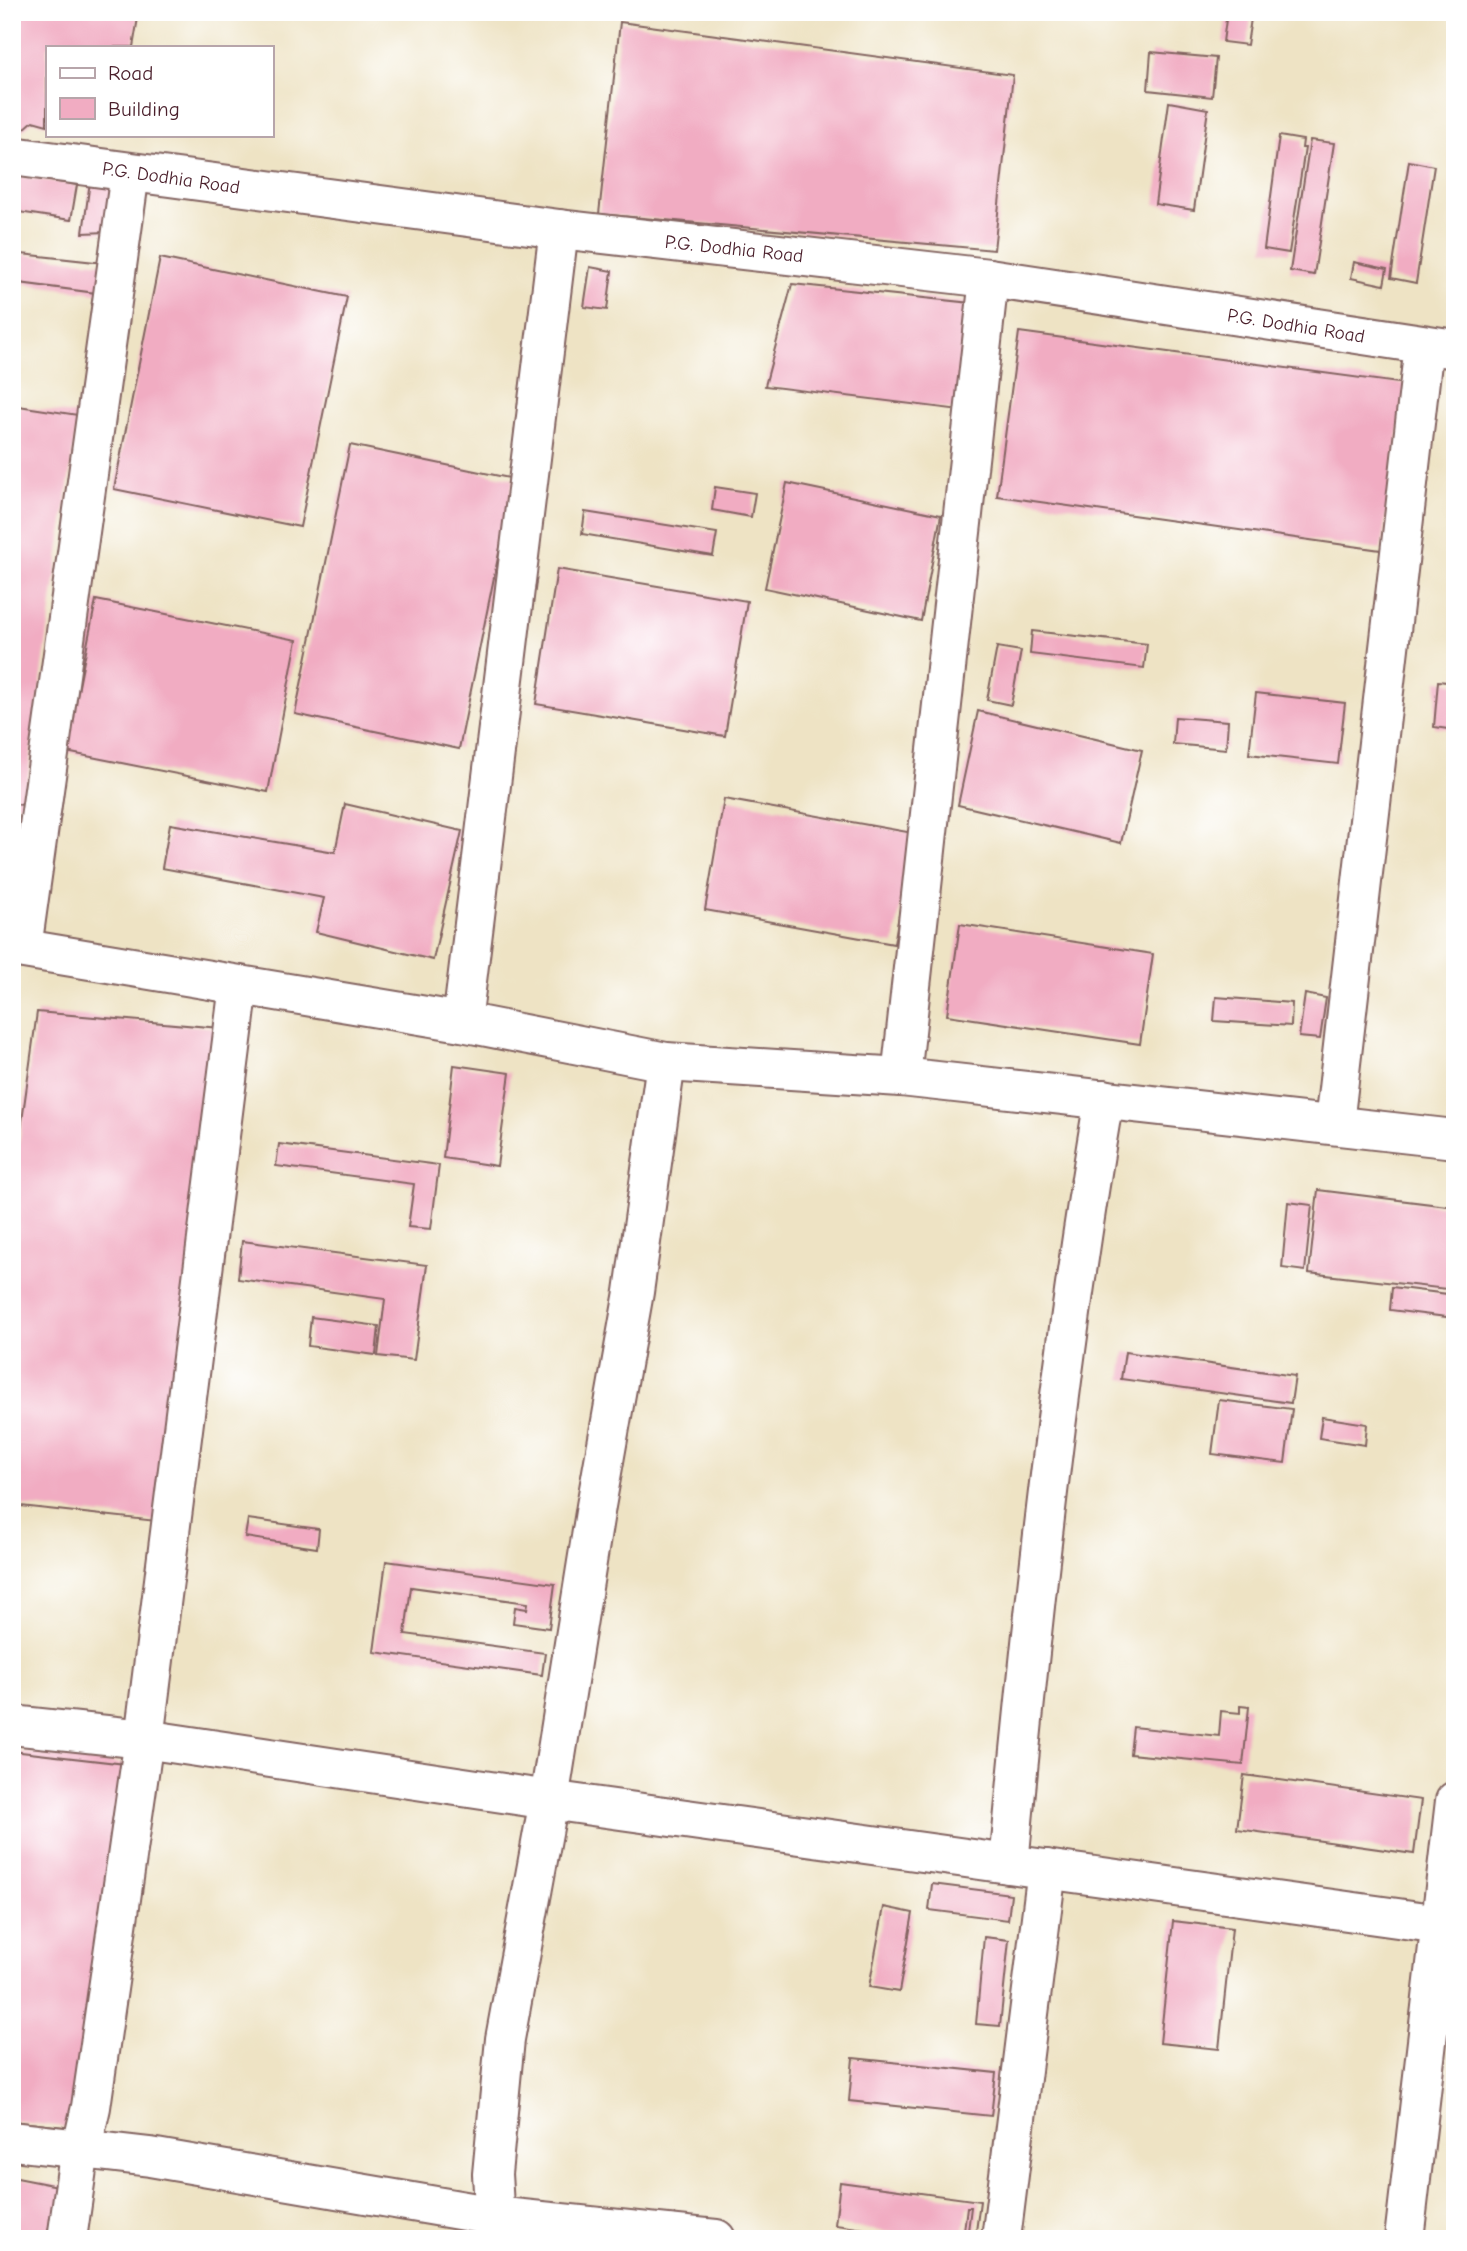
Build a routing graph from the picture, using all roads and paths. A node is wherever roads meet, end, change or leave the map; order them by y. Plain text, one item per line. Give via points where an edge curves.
1 (12, 156) edge
2 (130, 173) junction
3 (559, 229) junction
4 (989, 278) junction
5 (1439, 347) edge
6 (17, 947) edge
7 (239, 985) junction
8 (462, 1022) junction
9 (666, 1062) junction
10 (901, 1077) junction
11 (1104, 1099) junction
12 (1334, 1124) junction
13 (1455, 1139) edge
14 (12, 1725) edge
15 (144, 1739) junction
16 (550, 1800) junction
17 (1455, 1801) edge
18 (1009, 1864) junction
19 (1047, 1869) junction
20 (1448, 1925) edge
21 (12, 2141) edge
22 (84, 2149) junction
23 (495, 2227) edge
24 (67, 2239) edge
25 (716, 2239) edge
26 (1000, 2239) edge
27 (1404, 2239) edge

1 - 2 street, P.G. Dodhia Road
2 - 3 street, P.G. Dodhia Road
2 - 6 street
3 - 4 street, P.G. Dodhia Road
3 - 8 street
4 - 5 street, P.G. Dodhia Road
4 - 10 street
5 - 12 street
6 - 7 street
7 - 8 street
7 - 15 street
8 - 9 street
9 - 10 street
9 - 16 street via 634,1292
10 - 11 street
11 - 12 street
11 - 18 street via 1084,1217 1030,1640
12 - 13 street
14 - 15 street
15 - 16 street
15 - 22 street
16 - 18 street
16 - 23 street via 505,2039 492,2174
17 - 20 street
18 - 19 street
19 - 20 street
19 - 26 street
20 - 27 street
21 - 22 street
22 - 23 street via 150,2157
22 - 24 street
23 - 25 street

